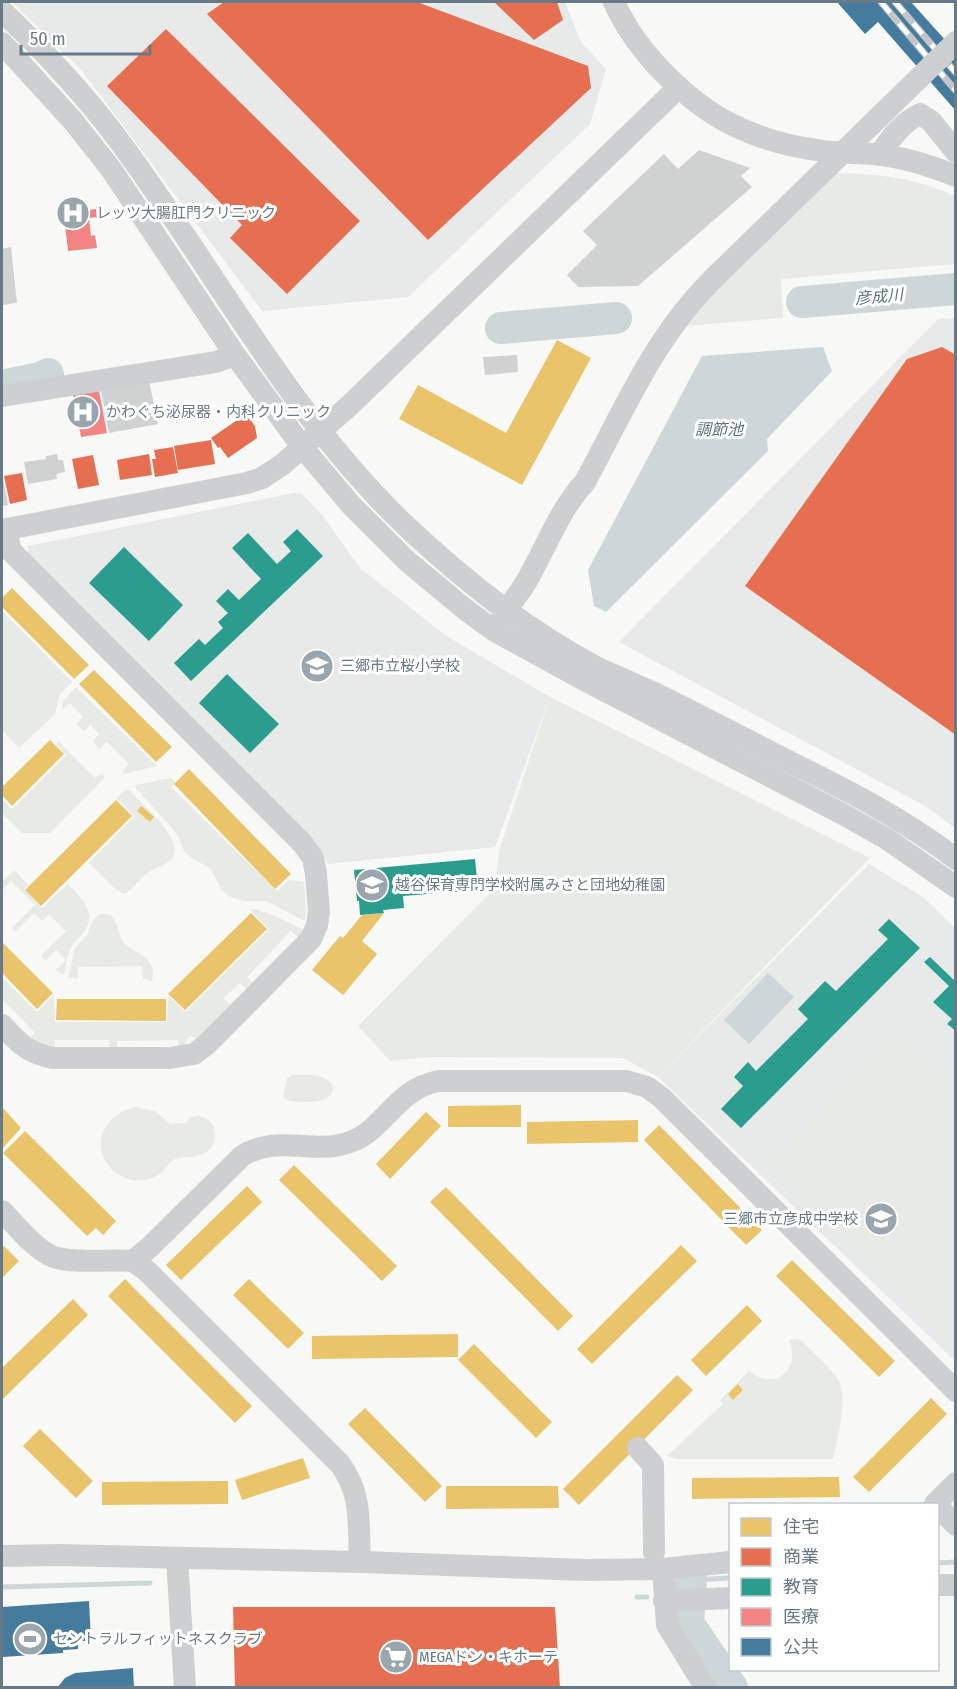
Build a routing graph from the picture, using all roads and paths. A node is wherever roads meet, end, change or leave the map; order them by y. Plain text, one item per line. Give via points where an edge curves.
1 (614, 2) edge
2 (2, 11) edge
3 (956, 42) edge
4 (2, 43) edge
5 (679, 87) junction
6 (956, 152) edge
7 (880, 155) junction
8 (956, 176) edge
9 (235, 355) junction
10 (2, 396) edge
11 (321, 431) junction
12 (303, 448) junction
13 (3, 529) edge
14 (513, 613) junction
15 (495, 631) junction
16 (956, 859) edge
17 (956, 886) edge
18 (2, 1024) edge
19 (2, 1211) edge
20 (133, 1261) junction
21 (956, 1391) edge
22 (638, 1448) dead end
23 (956, 1483) edge
24 (939, 1503) edge
25 (939, 1509) edge
26 (956, 1526) edge
27 (2, 1556) edge
28 (177, 1558) junction
29 (658, 1560) junction
30 (360, 1562) junction
31 (729, 1562) edge
32 (939, 1585) edge
33 (956, 1585) edge
34 (729, 1598) edge
35 (663, 1601) junction
36 (185, 1688) edge
37 (706, 1688) edge

1 - 5 street via 630,31
2 - 11 street via 50,59 118,140 288,389
3 - 14 street, bridge via 679,315 651,356 585,482 573,496 522,588
4 - 9 street via 111,169
5 - 7 street via 713,114 759,136 818,151
5 - 11 street
6 - 7 street via 931,121 920,114
7 - 8 street via 906,159
9 - 10 street via 216,362
9 - 12 street
11 - 12 street
11 - 14 street via 404,523 475,587
12 - 13 street via 262,478 247,483
12 - 15 street via 352,506 407,561
13 - 18 street via 11,551 302,843 313,858 319,912 311,939 194,1054 170,1058 52,1058 24,1048
14 - 15 street
14 - 16 street via 598,667 853,793
15 - 17 street via 839,812
19 - 20 street via 38,1247 54,1257
20 - 21 street via 255,1148 346,1144 360,1138 406,1095 426,1083 626,1081 647,1087 662,1098
20 - 30 street via 340,1464 357,1494
22 - 29 street via 653,1465
23 - 24 street
25 - 26 street
27 - 28 street
28 - 30 street
28 - 36 street
29 - 30 street via 586,1570
29 - 31 street
29 - 35 street
32 - 33 street
34 - 35 street
35 - 37 street via 666,1625

